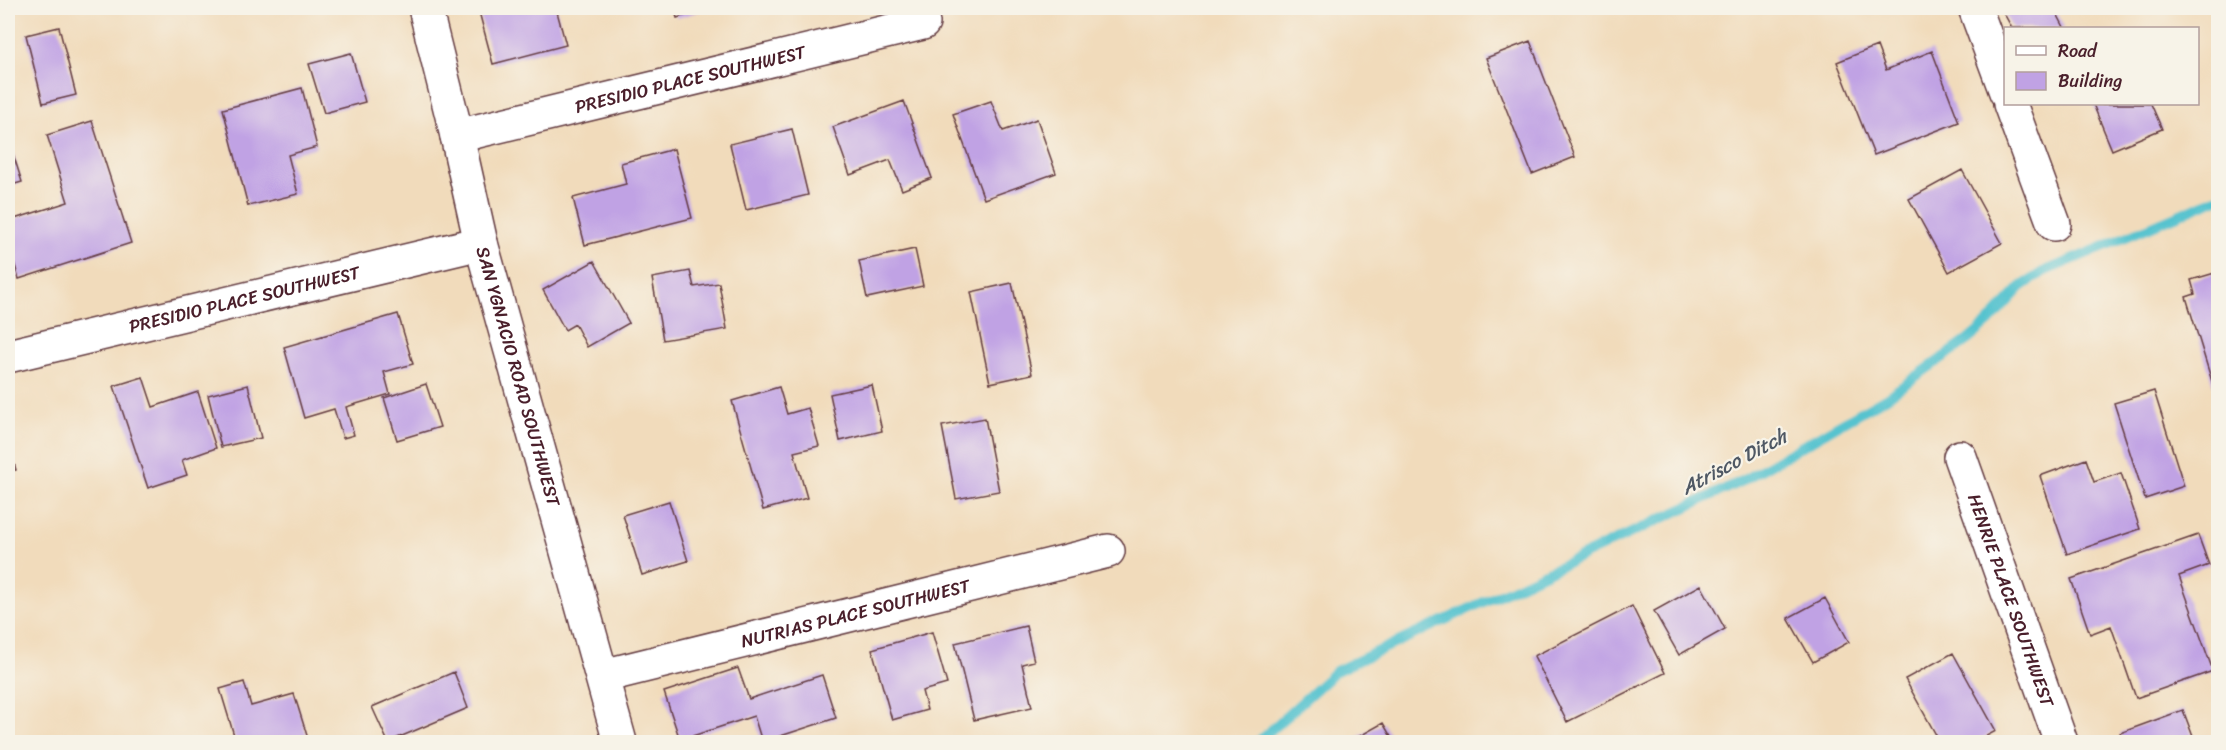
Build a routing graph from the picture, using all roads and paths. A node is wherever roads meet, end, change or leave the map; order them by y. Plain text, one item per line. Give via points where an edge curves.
1 (425, 8) edge
2 (1975, 8) edge
3 (923, 23) dead end
4 (2004, 87) edge
5 (2010, 105) edge
6 (457, 136) junction
7 (2054, 224) dead end
8 (481, 243) junction
9 (8, 356) edge
10 (1960, 456) dead end
11 (1108, 551) dead end
12 (603, 676) junction
13 (620, 742) edge
14 (2061, 742) edge

1 - 6 street, SAN YGNACIO ROAD SOUTHWEST
2 - 4 street
3 - 6 street, PRESIDIO PLACE SOUTHWEST
5 - 7 street
6 - 8 street, SAN YGNACIO ROAD SOUTHWEST
8 - 9 street, PRESIDIO PLACE SOUTHWEST
8 - 12 street, SAN YGNACIO ROAD SOUTHWEST
10 - 14 street, HENRIE PLACE SOUTHWEST
11 - 12 street, NUTRIAS PLACE SOUTHWEST
12 - 13 street, SAN YGNACIO ROAD SOUTHWEST

